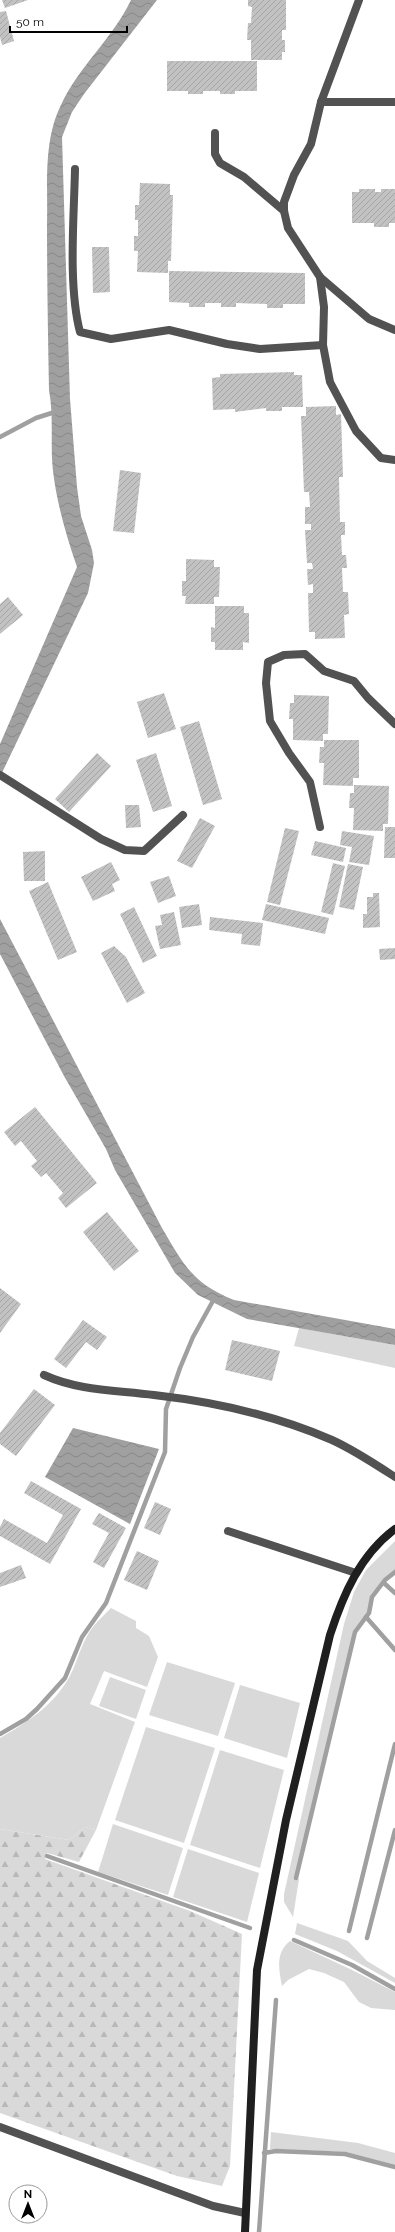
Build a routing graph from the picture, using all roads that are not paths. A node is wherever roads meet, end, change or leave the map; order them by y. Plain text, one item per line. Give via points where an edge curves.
1 (359, 0) edge
2 (321, 102) junction
3 (395, 102) edge
4 (215, 134) dead end
5 (75, 170) dead end
6 (284, 211) junction
7 (320, 277) junction
8 (395, 330) edge
9 (323, 345) junction
10 (395, 460) edge
11 (395, 724) edge
12 (0, 774) edge
13 (183, 815) dead end
14 (320, 828) dead end
15 (44, 1376) dead end
16 (395, 1477) edge
17 (395, 1529) edge
18 (228, 1531) dead end
19 (356, 1573) junction
20 (0, 2126) edge
21 (245, 2213) junction
22 (245, 2232) edge

1 - 2 street
2 - 3 street
2 - 6 street via 311,144 294,175 284,202
4 - 6 street via 215,154 220,163 244,177
5 - 9 street via 75,314 80,332 111,339 169,330 260,349
6 - 7 street via 288,228
7 - 8 street via 369,319
7 - 9 street via 324,307
9 - 10 street via 330,382 356,432 381,458
11 - 14 street via 354,681 324,671 305,654 284,655 268,662 266,683 270,721 310,782
12 - 13 street via 101,839 125,850 144,851
15 - 16 street via 60,1383 87,1389 154,1394 241,1409 276,1419 333,1440
17 - 19 street via 369,1554
18 - 19 street
19 - 21 street via 345,1593 330,1635 286,1820 257,1970
20 - 21 street via 213,2206
21 - 22 street

